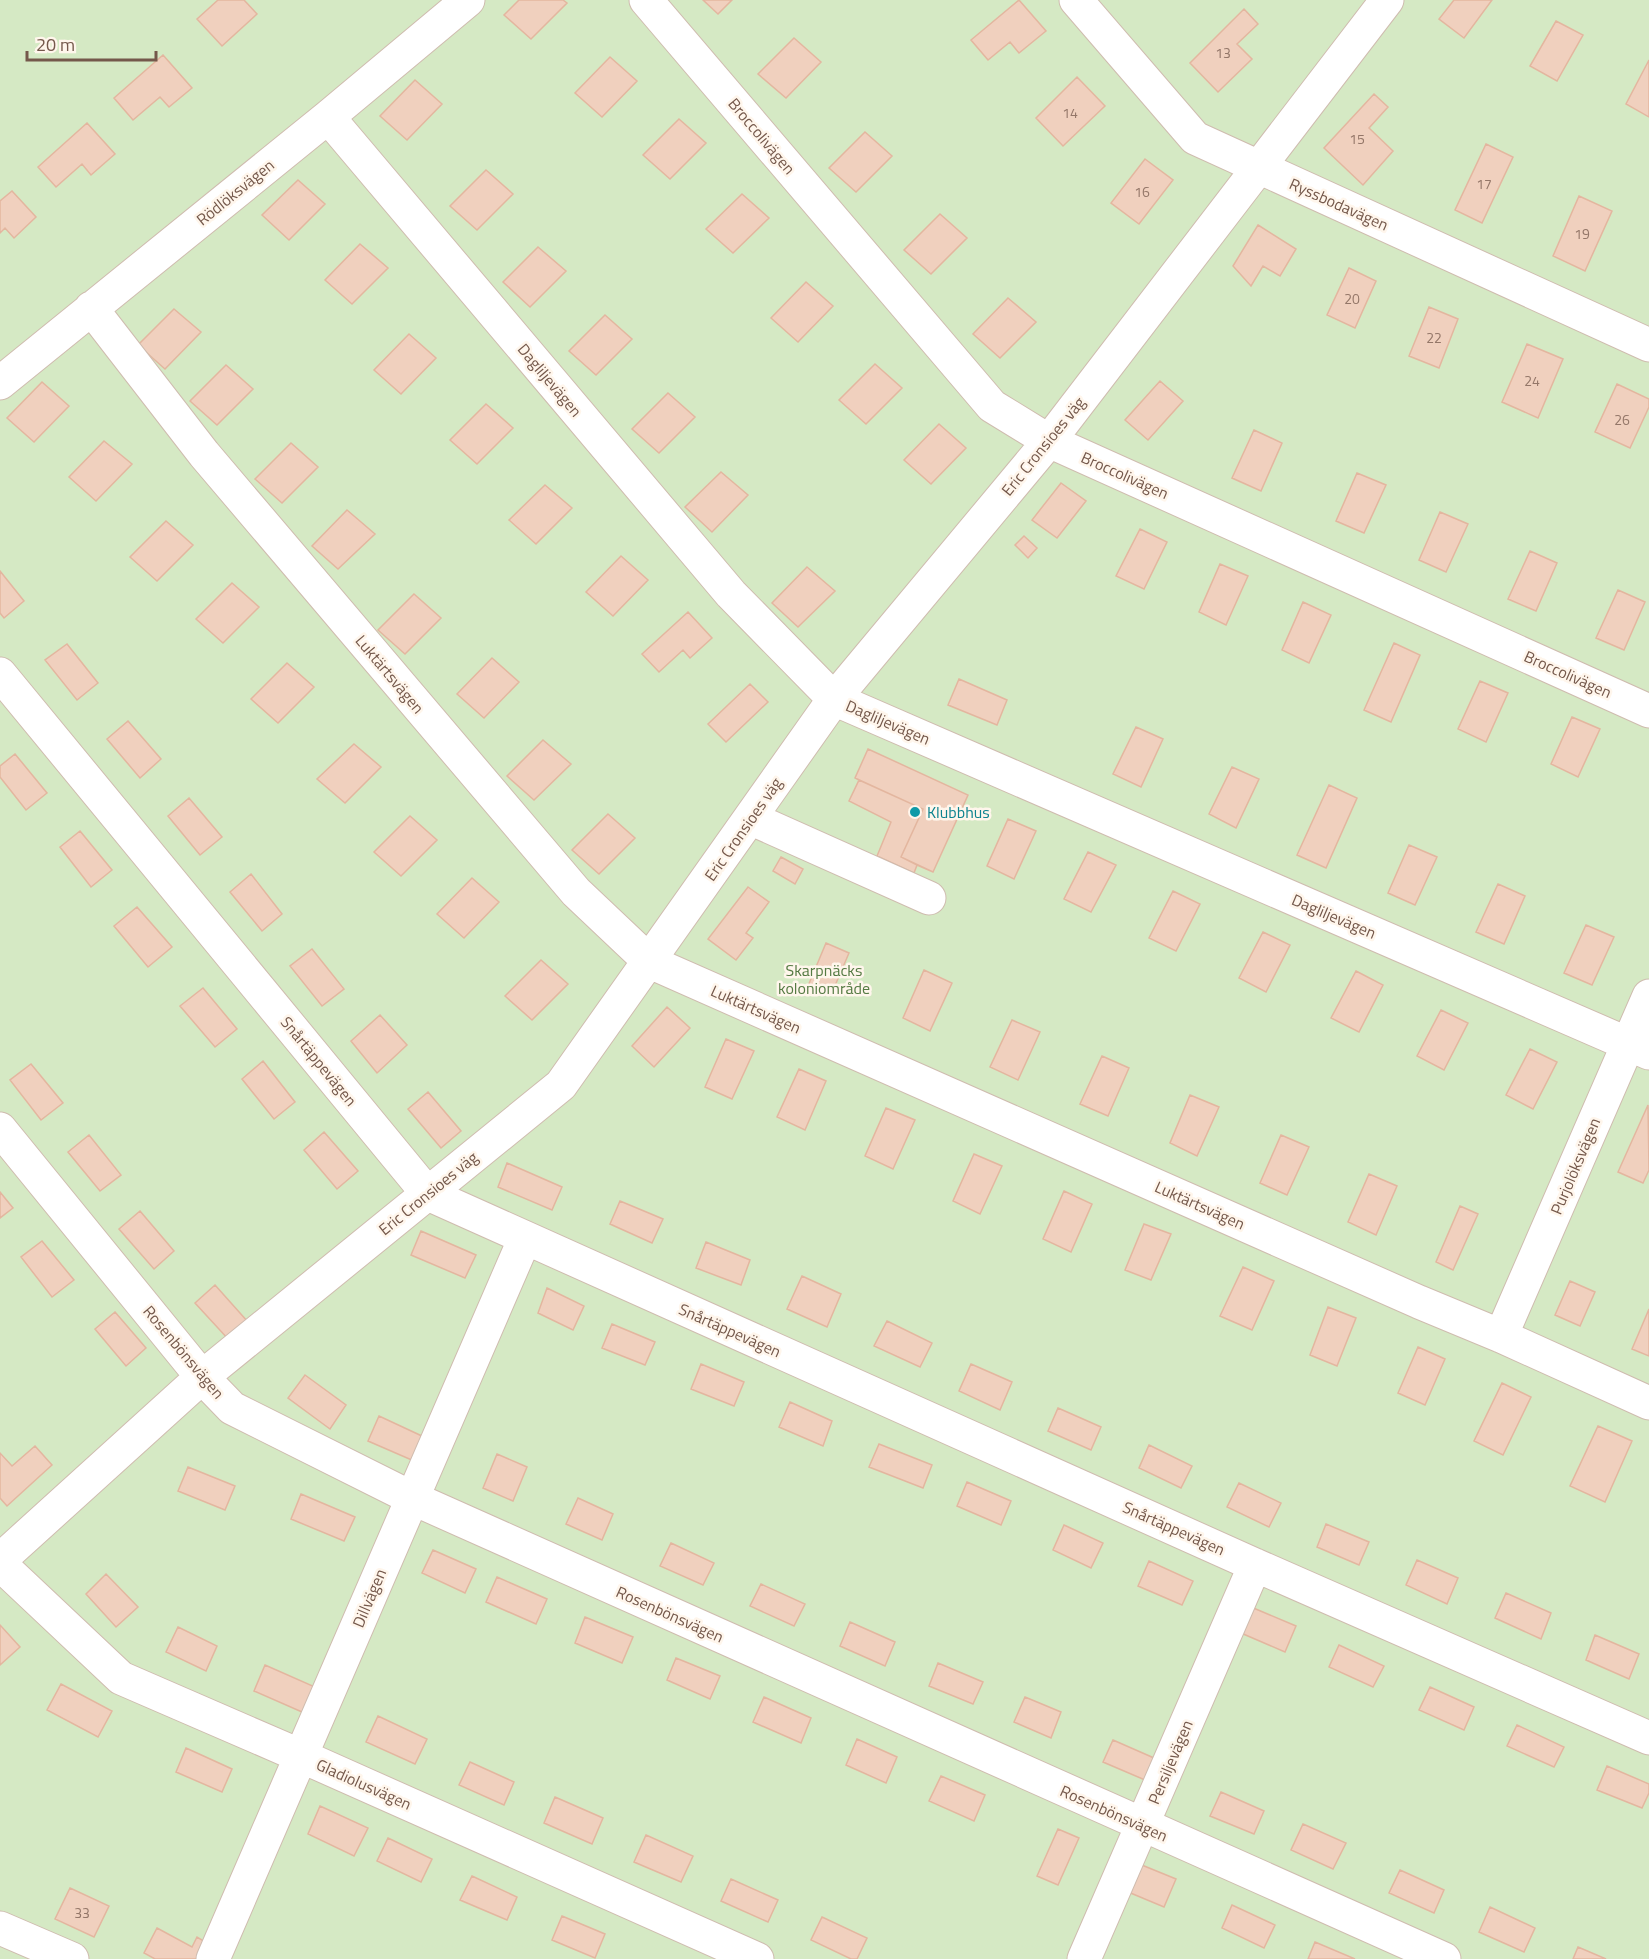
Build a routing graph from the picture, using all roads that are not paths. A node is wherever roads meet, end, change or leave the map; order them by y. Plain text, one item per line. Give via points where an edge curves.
1 (468, 0) edge
2 (646, 0) edge
3 (1076, 0) edge
4 (1387, 0) edge
5 (328, 117) junction
6 (1259, 168) junction
7 (91, 309) junction
8 (1649, 345) edge
9 (0, 383) edge
10 (1049, 441) junction
11 (0, 674) edge
12 (834, 699) junction
13 (1649, 711) edge
14 (750, 818) junction
15 (929, 898) dead end
16 (650, 962) junction
17 (1649, 996) edge
18 (1638, 1048) edge
19 (0, 1129) edge
20 (428, 1194) junction
21 (525, 1238) junction
22 (1501, 1336) junction
23 (202, 1377) junction
24 (1649, 1403) edge
25 (412, 1498) junction
26 (0, 1562) edge
27 (1255, 1565) junction
28 (1649, 1738) edge
29 (301, 1756) junction
30 (1142, 1826) junction
31 (0, 1928) edge
32 (72, 1959) edge
33 (213, 1959) edge
34 (757, 1959) edge
35 (1084, 1959) edge
36 (1444, 1959) edge

1 - 5 street, Rödlöksvägen
2 - 10 street, Broccolivägen via 992,406
3 - 6 street, Ryssbodavägen via 1195,138
4 - 6 street, Eric Cronsioes väg
5 - 7 street, Rödlöksvägen
5 - 12 street, Dagliljevägen via 731,594
6 - 8 street, Ryssbodavägen
6 - 10 street, Eric Cronsioes väg
7 - 9 street, Rödlöksvägen
7 - 16 street, Luktärtsvägen via 204,454 576,892
10 - 12 street, Eric Cronsioes väg
10 - 13 street, Broccolivägen
11 - 20 street, Snårtäppevägen
12 - 14 street, Eric Cronsioes väg
12 - 18 street, Dagliljevägen
14 - 15 street
14 - 16 street, Eric Cronsioes väg
16 - 20 street, Eric Cronsioes väg via 561,1085
16 - 22 street, Luktärtsvägen
17 - 18 street, Purjolöksvägen
18 - 22 street, Purjolöksvägen
19 - 23 street, Rosenbönsvägen
20 - 21 street, Snårtäppevägen
20 - 23 street, Eric Cronsioes väg
21 - 25 street, Dillvägen
21 - 27 street, Snårtäppevägen
22 - 24 street, Luktärtsvägen
23 - 25 street, Rosenbönsvägen via 232,1408
23 - 26 street, Eric Cronsioes väg
25 - 29 street, Dillvägen
25 - 30 street, Rosenbönsvägen
26 - 29 street, Gladiolusvägen via 121,1678
27 - 28 street, Snårtäppevägen
27 - 30 street, Persiljevägen
29 - 33 street, Dillvägen
29 - 34 street, Gladiolusvägen
30 - 35 street, Persiljevägen
30 - 36 street, Rosenbönsvägen
31 - 32 street

